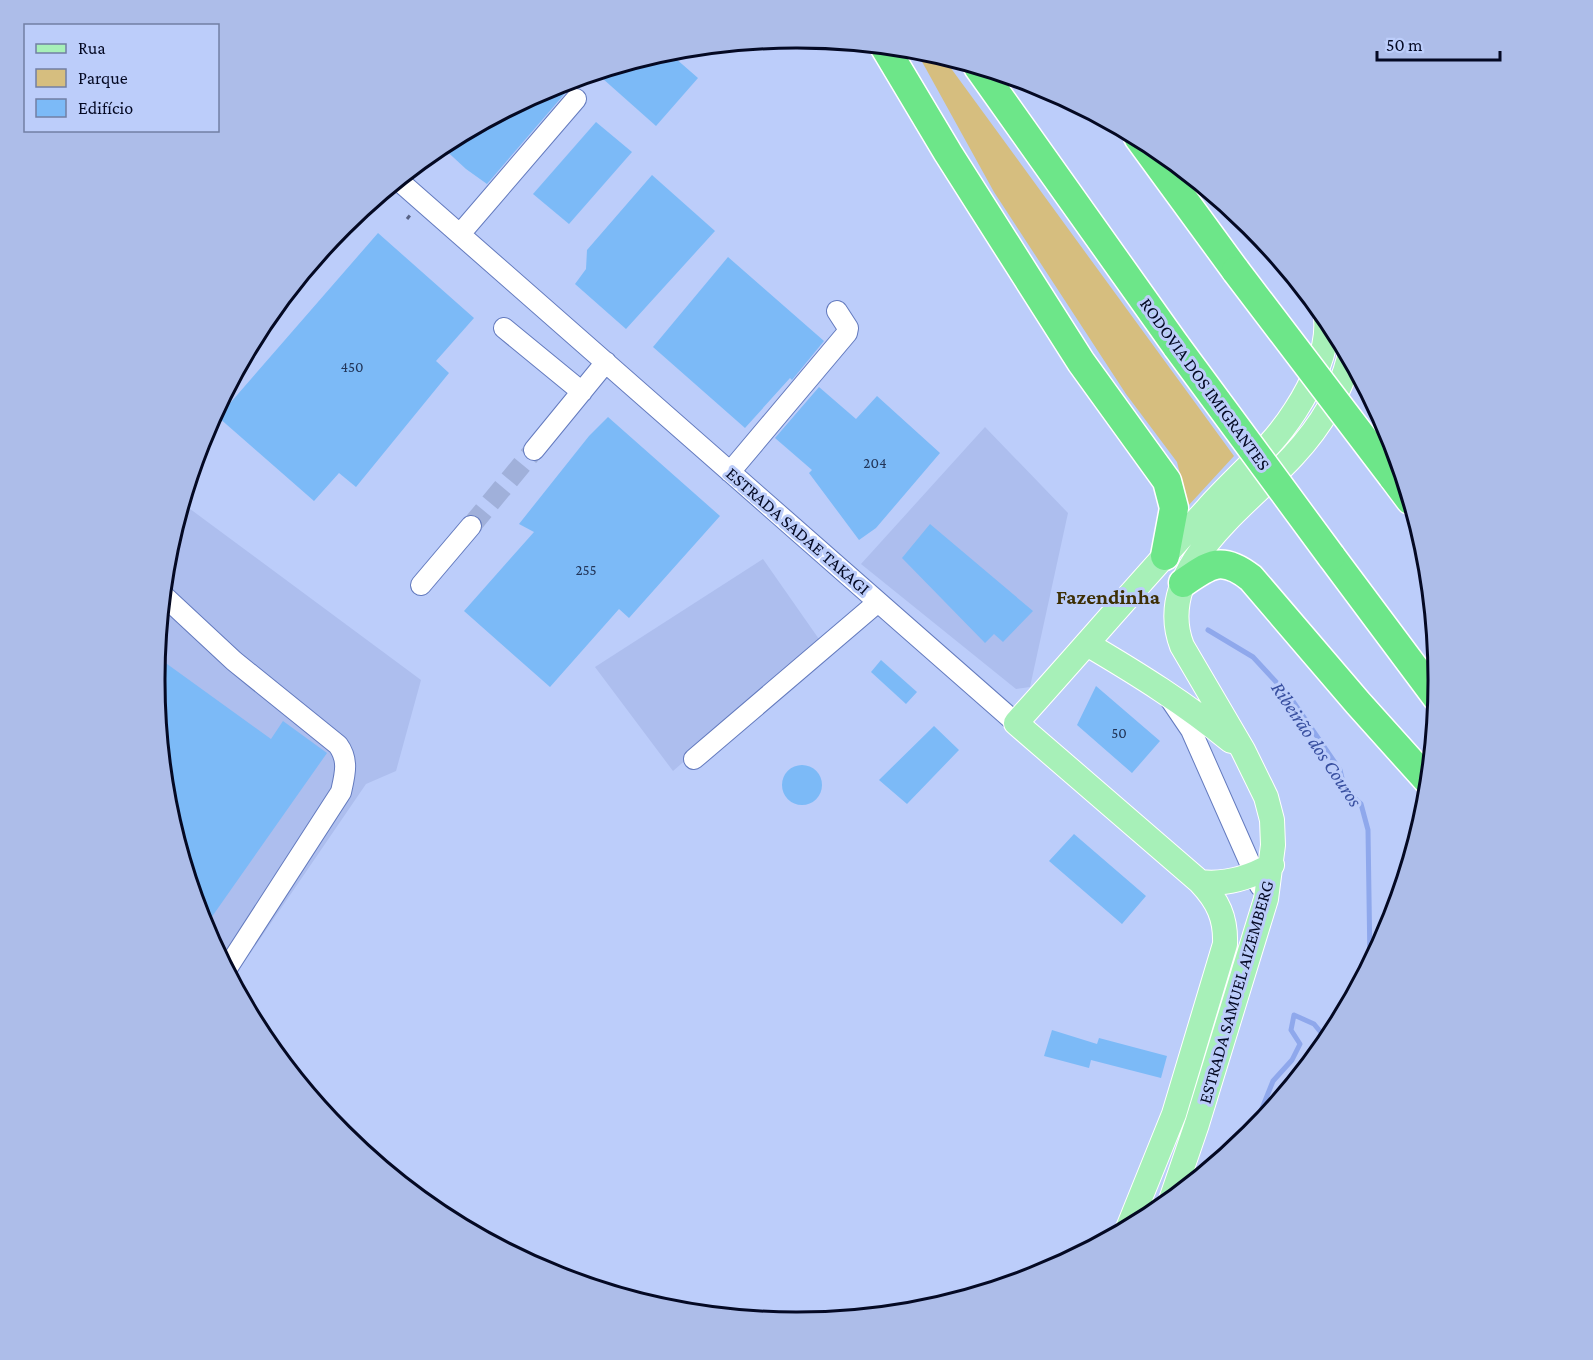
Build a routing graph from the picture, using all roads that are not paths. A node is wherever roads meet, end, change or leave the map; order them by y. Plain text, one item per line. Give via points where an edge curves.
1 (889, 55) edge
2 (986, 78) edge
3 (576, 99) dead end
4 (1155, 160) edge
5 (404, 185) edge
6 (460, 234) junction
7 (837, 311) dead end
8 (504, 328) dead end
9 (1324, 332) edge
10 (606, 362) junction
11 (1346, 368) edge
12 (582, 392) junction
13 (534, 450) tunnel mouth
14 (730, 471) junction
15 (1397, 482) edge
16 (471, 526) tunnel mouth
17 (1166, 556) junction
18 (1183, 583) junction
19 (421, 585) dead end
20 (170, 601) edge
21 (878, 602) junction
22 (1087, 644) junction
23 (1428, 686) edge
24 (1163, 690) junction
25 (1016, 723) junction
26 (1242, 750) junction
27 (694, 759) dead end
28 (1421, 773) edge
29 (1263, 870) junction
30 (1200, 882) junction
31 (231, 962) edge
32 (1177, 1184) edge
33 (1134, 1214) edge

1 - 17 highway via 1081,362 1167,481 1174,508
2 - 23 highway, RODOVIA DOS IMIGRANTES, bridge via 1177,347
3 - 6 street
4 - 15 highway, bridge
5 - 6 street, ESTRADA SADAE TAKAGI
6 - 10 street, ESTRADA SADAE TAKAGI
7 - 14 street via 847,333
8 - 12 street
9 - 17 main road via 1321,357 1297,409 1283,429
10 - 12 street
10 - 14 street, ESTRADA SADAE TAKAGI
11 - 18 main road, ESTRADA SAMUEL AIZEMBERG via 1317,427 1213,537
12 - 13 street
14 - 21 street, ESTRADA SADAE TAKAGI
16 - 19 street
17 - 22 main road
18 - 26 main road, ESTRADA SAMUEL AIZEMBERG via 1175,621 1177,633
18 - 28 highway via 1218,563 1239,568
20 - 31 street via 234,661 339,744 345,754 341,792
21 - 25 street, ESTRADA SADAE TAKAGI
21 - 27 street
22 - 24 main road
22 - 25 main road
24 - 26 main road
24 - 29 street via 1191,730
25 - 30 main road, ESTRADA SADAE TAKAGI
26 - 29 main road, ESTRADA SAMUEL AIZEMBERG via 1269,808 1273,832
29 - 30 main road via 1219,883
29 - 32 main road, ESTRADA SAMUEL AIZEMBERG via 1266,899
30 - 33 main road, ESTRADA SAMUEL AIZEMBERG via 1222,912 1226,944 1174,1114

